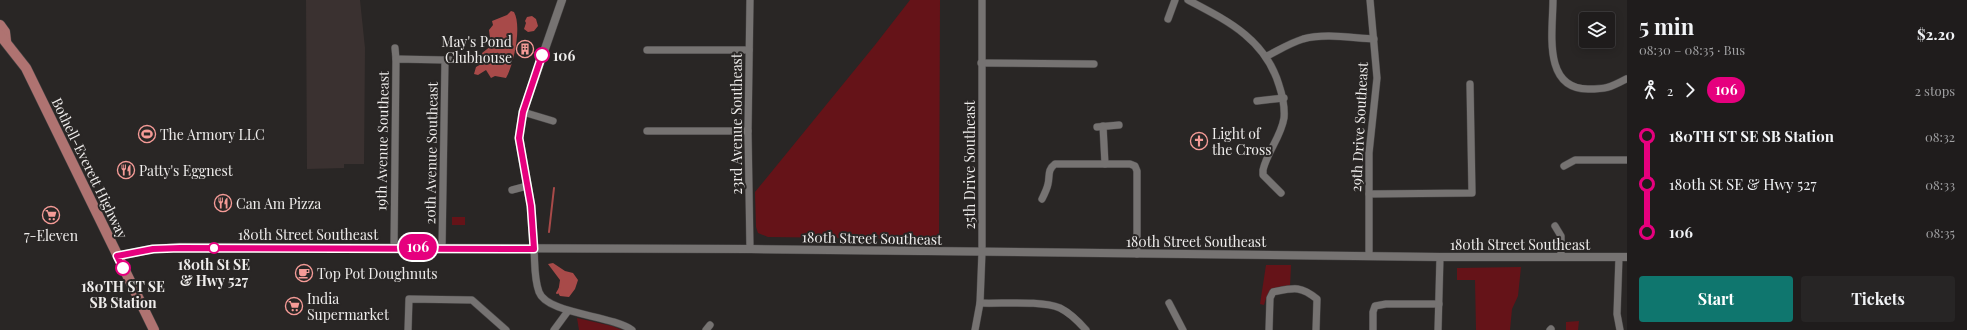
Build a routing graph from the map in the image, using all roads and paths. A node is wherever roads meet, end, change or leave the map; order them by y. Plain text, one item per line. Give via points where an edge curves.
1 (562, 0) edge
2 (750, 0) edge
3 (982, 0) edge
4 (1175, 0) edge
5 (1188, 0) edge
6 (1370, 0) edge
7 (1553, 0) edge
8 (1168, 19) dead end
9 (0, 25) edge
10 (2, 39) edge
11 (1374, 39) junction
12 (395, 48) dead end
13 (647, 50) dead end
14 (749, 50) junction
15 (1267, 56) junction
16 (396, 59) junction
17 (445, 60) junction
18 (462, 60) dead end
19 (981, 63) junction
20 (1094, 64) dead end
21 (1626, 79) dead end
22 (1470, 84) dead end
23 (1284, 98) junction
24 (1257, 101) dead end
25 (523, 112) junction
26 (553, 121) dead end
27 (1119, 126) dead end
28 (647, 131) dead end
29 (748, 131) junction
30 (1627, 160) edge
31 (1105, 164) junction
32 (1564, 166) dead end
33 (527, 186) junction
34 (512, 190) dead end
35 (1281, 193) dead end
36 (1369, 194) junction
37 (1042, 199) dead end
38 (1555, 226) dead end
39 (394, 247) junction
40 (442, 248) junction
41 (534, 249) junction
42 (750, 249) junction
43 (982, 252) junction
44 (1137, 254) junction
45 (117, 256) junction
46 (1369, 256) junction
47 (1440, 257) junction
48 (1561, 257) junction
49 (1623, 257) edge
50 (980, 303) junction
51 (1169, 303) dead end
52 (1439, 304) junction
53 (568, 311) junction
54 (154, 330) edge
55 (408, 330) edge
56 (506, 330) edge
57 (554, 330) edge
58 (632, 330) edge
59 (975, 330) edge
60 (1086, 330) edge
61 (1183, 330) edge
62 (1269, 330) edge
63 (1316, 330) edge
64 (1373, 330) edge
65 (1438, 330) edge
66 (1620, 330) edge

1 - 25 street
2 - 14 street, 23rd Avenue Southeast
3 - 19 street, 25th Drive Southeast
4 - 8 street
5 - 15 street via 1247,36
6 - 11 street, 29th Drive Southeast
7 - 21 street via 1552,52 1560,77 1581,89 1609,89
9 - 10 main road, Bothell-Everett Highway via 5,32
10 - 45 main road, Bothell-Everett Highway via 26,68
11 - 15 street via 1304,39
11 - 36 street, 29th Drive Southeast via 1377,78 1369,153
12 - 16 street
13 - 14 street
14 - 29 street, 23rd Avenue Southeast
15 - 23 street
16 - 17 street, 19th Avenue Southeast
16 - 39 street, 19th Avenue Southeast
17 - 18 street
17 - 40 street, 20th Avenue Southeast
19 - 20 street
19 - 43 street, 25th Drive Southeast
22 - 36 street via 1472,193
23 - 24 street
23 - 35 street via 1284,120 1263,170 1263,175
25 - 26 street
25 - 33 street via 519,138
27 - 31 street via 1100,126
28 - 29 street
29 - 42 street, 23rd Avenue Southeast
30 - 32 street via 1575,160
31 - 37 street via 1055,164 1048,173 1048,184
31 - 44 street via 1130,164 1135,166 1137,171
33 - 34 street
33 - 41 street
36 - 46 street, 29th Drive Southeast
38 - 48 street via 1561,236
39 - 40 street, 180th Street Southeast
39 - 45 street, 180th Street Southeast via 180,248 153,249
40 - 41 street, 180th Street Southeast
41 - 42 street, 180th Street Southeast
41 - 53 street via 536,282 540,294 547,301
42 - 43 street, 180th Street Southeast
43 - 44 street, 180th Street Southeast
43 - 50 street, 25th Drive Southeast
44 - 46 street, 180th Street Southeast
45 - 54 main road, Bothell-Everett Highway
46 - 47 street, 180th Street Southeast
47 - 48 street, 180th Street Southeast
47 - 52 street
48 - 49 street, 180th Street Southeast
49 - 66 street via 1617,314
50 - 59 street, 25th Drive Southeast
50 - 60 street via 1060,308
51 - 61 street
52 - 64 street via 1375,306
52 - 65 street
53 - 57 street
53 - 58 street via 608,319
55 - 56 street via 409,299 472,300
62 - 63 street via 1270,298 1273,292 1290,289 1306,290 1317,299

